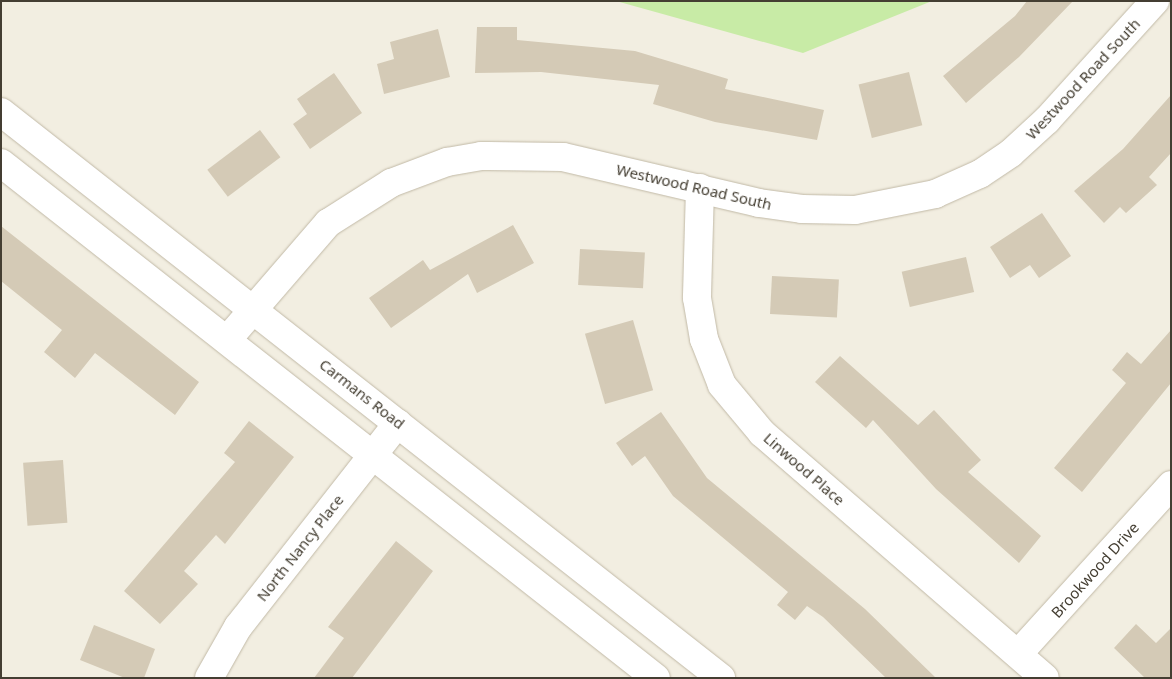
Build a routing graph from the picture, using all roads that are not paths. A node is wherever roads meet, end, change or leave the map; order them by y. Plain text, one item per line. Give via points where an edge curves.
1 (1155, 1) edge
2 (1, 112) edge
3 (1, 163) edge
4 (700, 188) junction
5 (254, 310) junction
6 (227, 340) junction
7 (398, 423) junction
8 (373, 455) junction
9 (1171, 485) edge
10 (1018, 654) junction
11 (210, 678) edge
12 (656, 678) edge
13 (721, 678) edge
14 (1044, 678) edge

1 - 4 street, Westwood Road South via 1047,120 1011,153 980,174 935,194 855,210 811,209 759,203
2 - 5 street, Carmans Road
3 - 6 street
4 - 5 street, Westwood Road South via 563,157 481,156 446,162 391,182 328,223
4 - 10 street, Linwood Place via 697,298 704,339 722,385 762,433
5 - 6 street, Westwood Road South
5 - 7 street, Carmans Road
6 - 8 street
7 - 8 street, North Nancy Place
7 - 13 street, Carmans Road
8 - 11 street, North Nancy Place via 238,627
8 - 12 street
9 - 10 street, Brookwood Drive
10 - 14 street, Linwood Place

